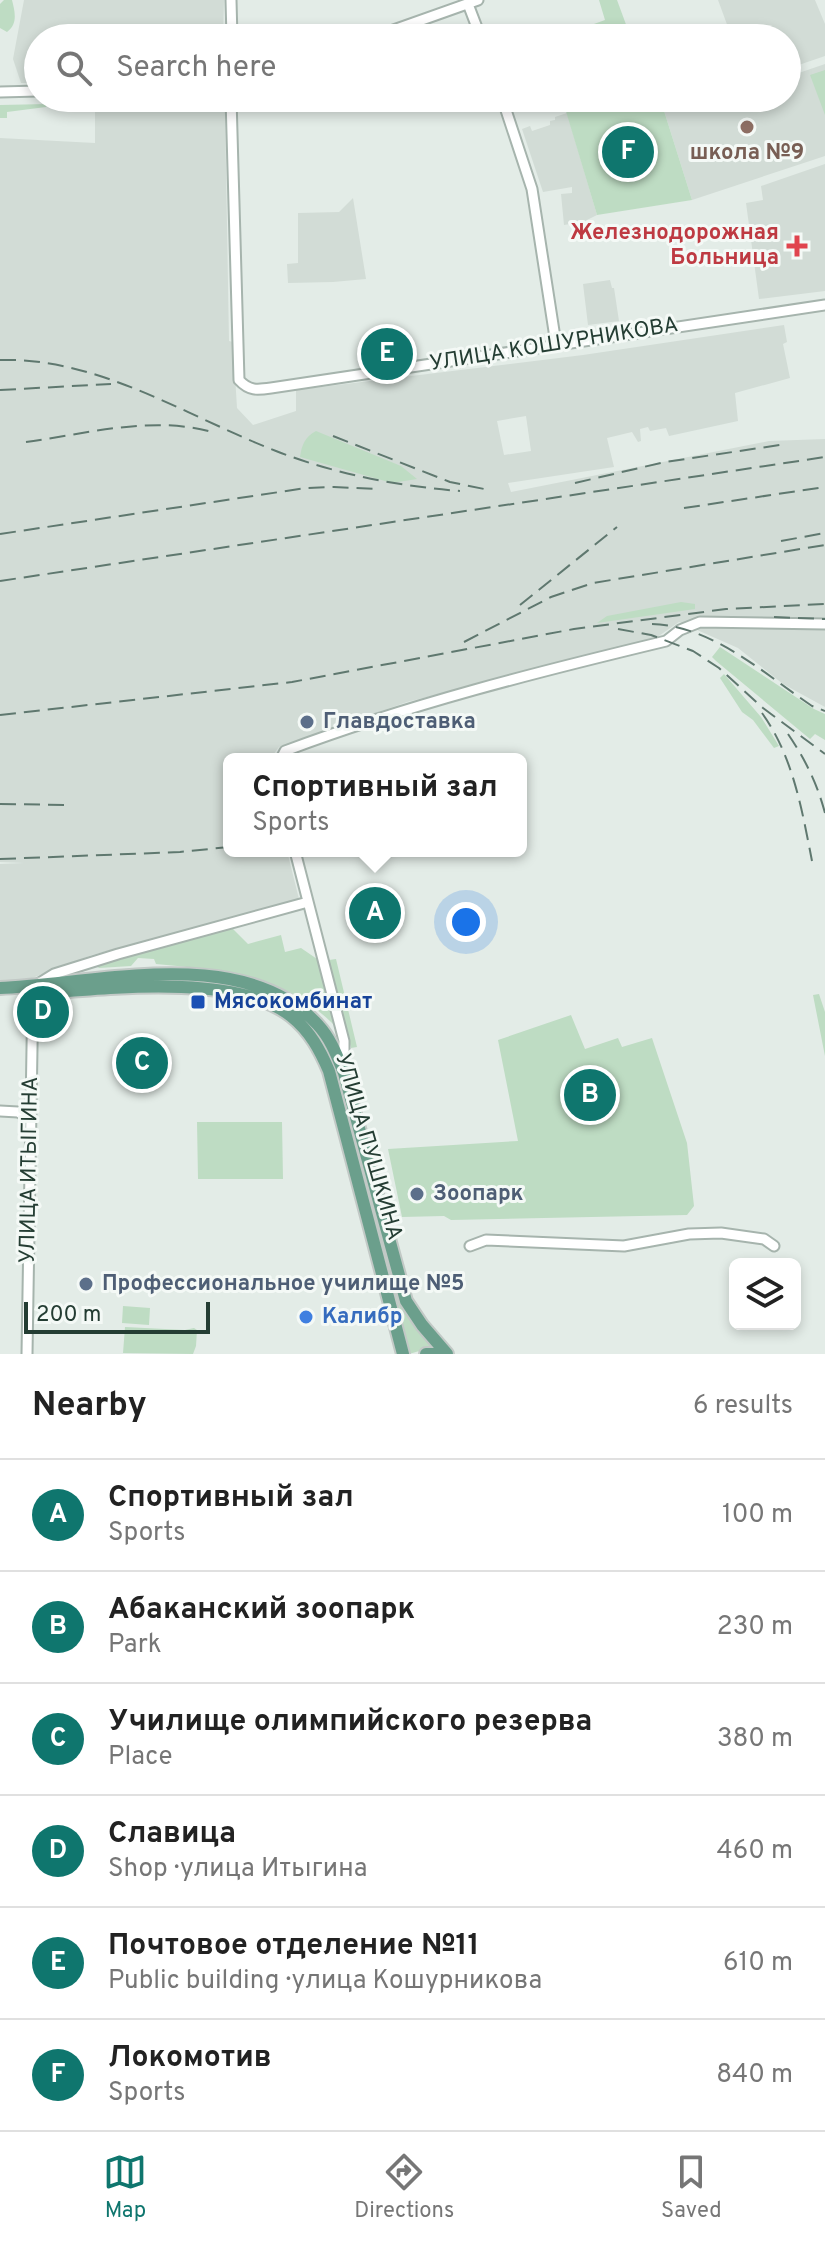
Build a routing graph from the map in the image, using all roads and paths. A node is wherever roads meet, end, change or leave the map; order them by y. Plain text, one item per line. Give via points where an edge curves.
1 (231, 0) edge
2 (473, 2) edge
3 (232, 24) edge
4 (411, 24) edge
5 (478, 24) edge
6 (24, 91) edge
7 (0, 92) edge
8 (231, 112) edge
9 (507, 112) edge
10 (825, 305) edge
11 (556, 344) junction
12 (825, 624) edge
13 (284, 753) edge
14 (297, 857) edge
15 (308, 902) junction
16 (0, 988) edge
17 (32, 990) junction
18 (0, 995) edge
19 (344, 1073) junction
20 (0, 1111) edge
21 (30, 1119) junction
22 (470, 1246) dead end
23 (774, 1246) dead end
24 (27, 1354) edge
25 (400, 1354) edge
26 (426, 1354) edge
27 (445, 1354) edge

1 - 3 street
2 - 4 street
2 - 5 street
6 - 7 street
8 - 11 street, УЛИЦА КОШУРНИКОВА via 239,380 245,387 271,388
9 - 11 street via 533,193
10 - 11 street, УЛИЦА КОШУРНИКОВА
12 - 13 street via 700,622 666,641 480,687
14 - 15 street
15 - 17 street via 54,974
15 - 19 street via 344,1041
16 - 17 main road, УЛИЦА ПУШКИНА
17 - 18 main road, УЛИЦА ПУШКИНА
17 - 19 main road, УЛИЦА ПУШКИНА via 91,978 175,976 266,988 297,1005 319,1026
17 - 21 street, УЛИЦА ИТЫГИНА
17 - 25 main road, УЛИЦА ПУШКИНА via 210,989 267,1001 291,1016 312,1037 329,1071
19 - 27 main road, УЛИЦА ПУШКИНА via 406,1301
20 - 21 street
21 - 24 street, УЛИЦА ИТЫГИНА
22 - 23 street via 486,1240 624,1246 721,1233 764,1239
26 - 27 main road

